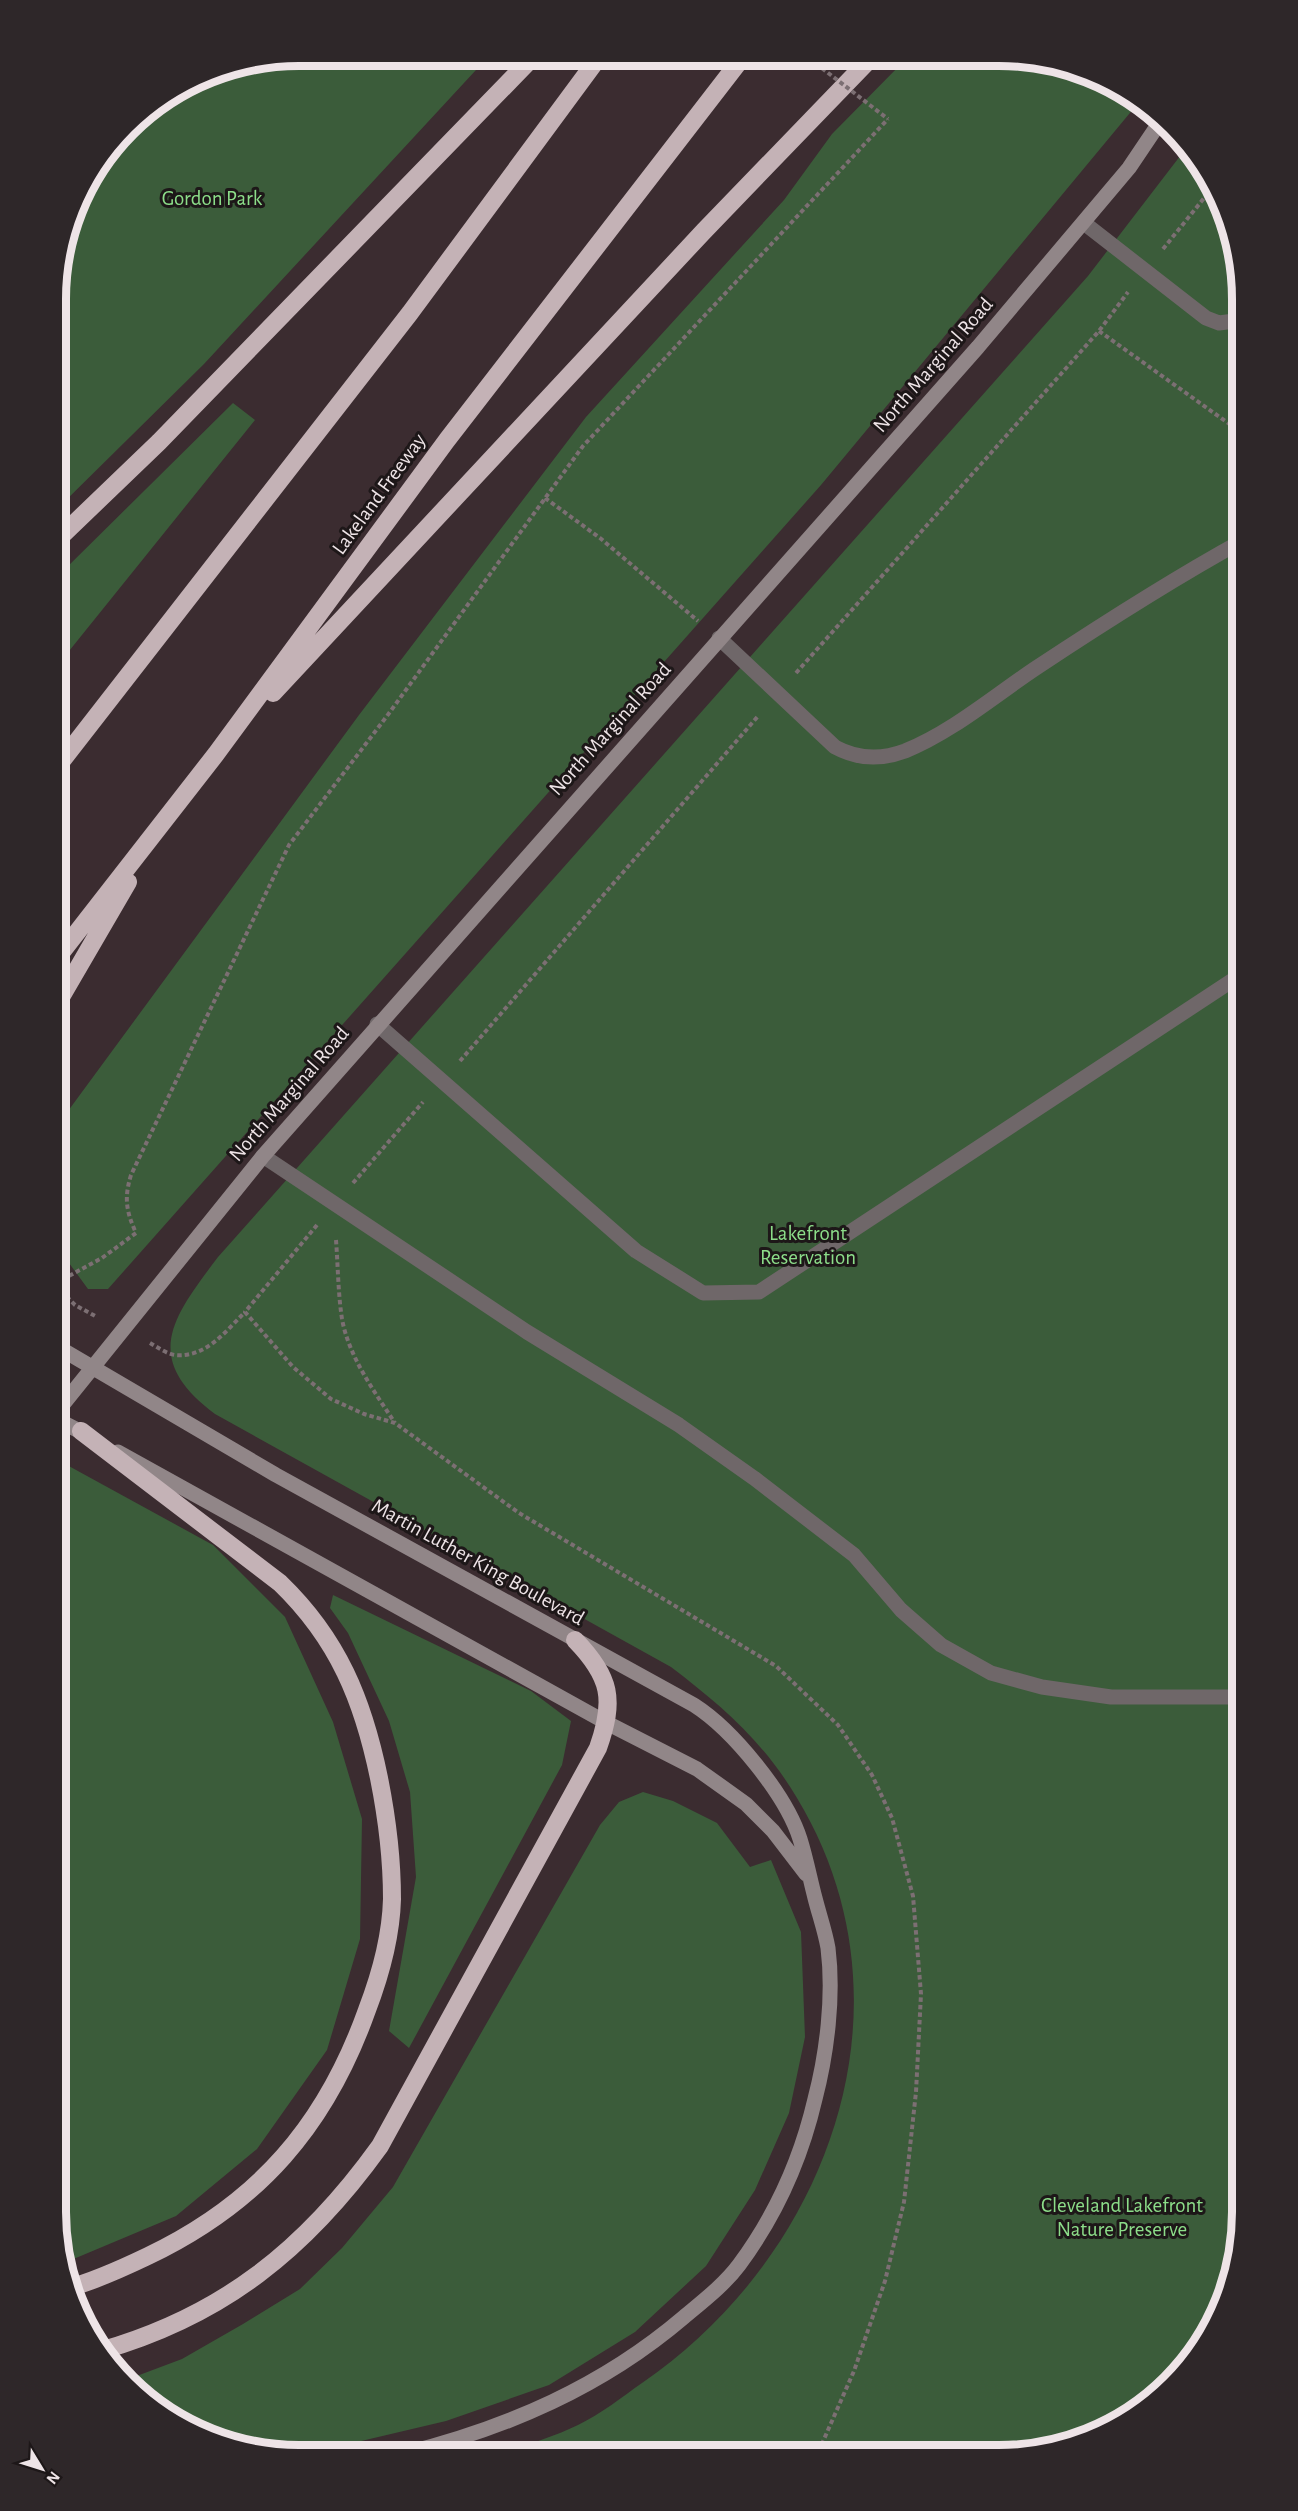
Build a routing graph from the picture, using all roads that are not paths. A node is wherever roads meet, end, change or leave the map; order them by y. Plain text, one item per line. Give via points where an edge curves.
1 (523, 66) edge
2 (591, 66) edge
3 (736, 66) edge
4 (863, 66) edge
5 (1156, 127) edge
6 (1084, 223) junction
7 (1232, 321) edge
8 (66, 531) edge
9 (1232, 547) edge
10 (719, 638) junction
11 (216, 753) junction
12 (66, 755) edge
13 (166, 818) junction
14 (66, 946) edge
15 (1232, 981) edge
16 (66, 989) edge
17 (377, 1024) junction
18 (263, 1155) junction
19 (66, 1352) edge
20 (91, 1368) junction
21 (66, 1400) edge
22 (66, 1424) edge
23 (81, 1431) junction
24 (575, 1640) junction
25 (1232, 1697) edge
26 (608, 1723) junction
27 (810, 1878) junction
28 (77, 2285) edge
29 (110, 2348) edge
30 (436, 2445) edge

1 - 8 highway via 159,442
2 - 12 highway via 410,313
3 - 11 highway, Lakeland Freeway via 447,440
4 - 11 highway
5 - 6 main road, North Marginal Road
6 - 7 street via 1206,318 1219,323
6 - 10 main road, North Marginal Road
9 - 10 street via 1146,595 951,726 905,751 883,756 850,756 835,747
10 - 17 main road, North Marginal Road
11 - 13 highway, Lakeland Freeway
13 - 14 highway, Lakeland Freeway
13 - 16 highway
15 - 17 street via 759,1292 703,1293 636,1251
17 - 18 main road, North Marginal Road
18 - 20 main road, North Marginal Road
18 - 25 street via 527,1332 679,1425 754,1478 854,1555 901,1610 940,1645 991,1673 1042,1687 1111,1697
19 - 20 main road, Martin Luther King Boulevard
20 - 21 main road, North Marginal Road
20 - 24 main road, Martin Luther King Boulevard
22 - 23 main road, Martin Luther King Boulevard
23 - 26 main road, Martin Luther King Boulevard
23 - 28 highway via 280,1583 329,1642 369,1728 388,1824 392,1901 379,1977 353,2049 329,2097 295,2145 246,2195 191,2235 128,2266
24 - 26 highway via 600,1670 610,1705
24 - 27 main road, Martin Luther King Boulevard via 665,1686 711,1715 729,1733 777,1796 799,1837
26 - 27 main road, Martin Luther King Boulevard via 717,1781 773,1831
26 - 29 highway via 581,1781 386,2136 347,2192 309,2233 232,2293 182,2322
27 - 30 main road, Martin Luther King Boulevard via 828,1948 828,2024 821,2074 806,2138 789,2182 738,2266 663,2336 574,2393 527,2415

